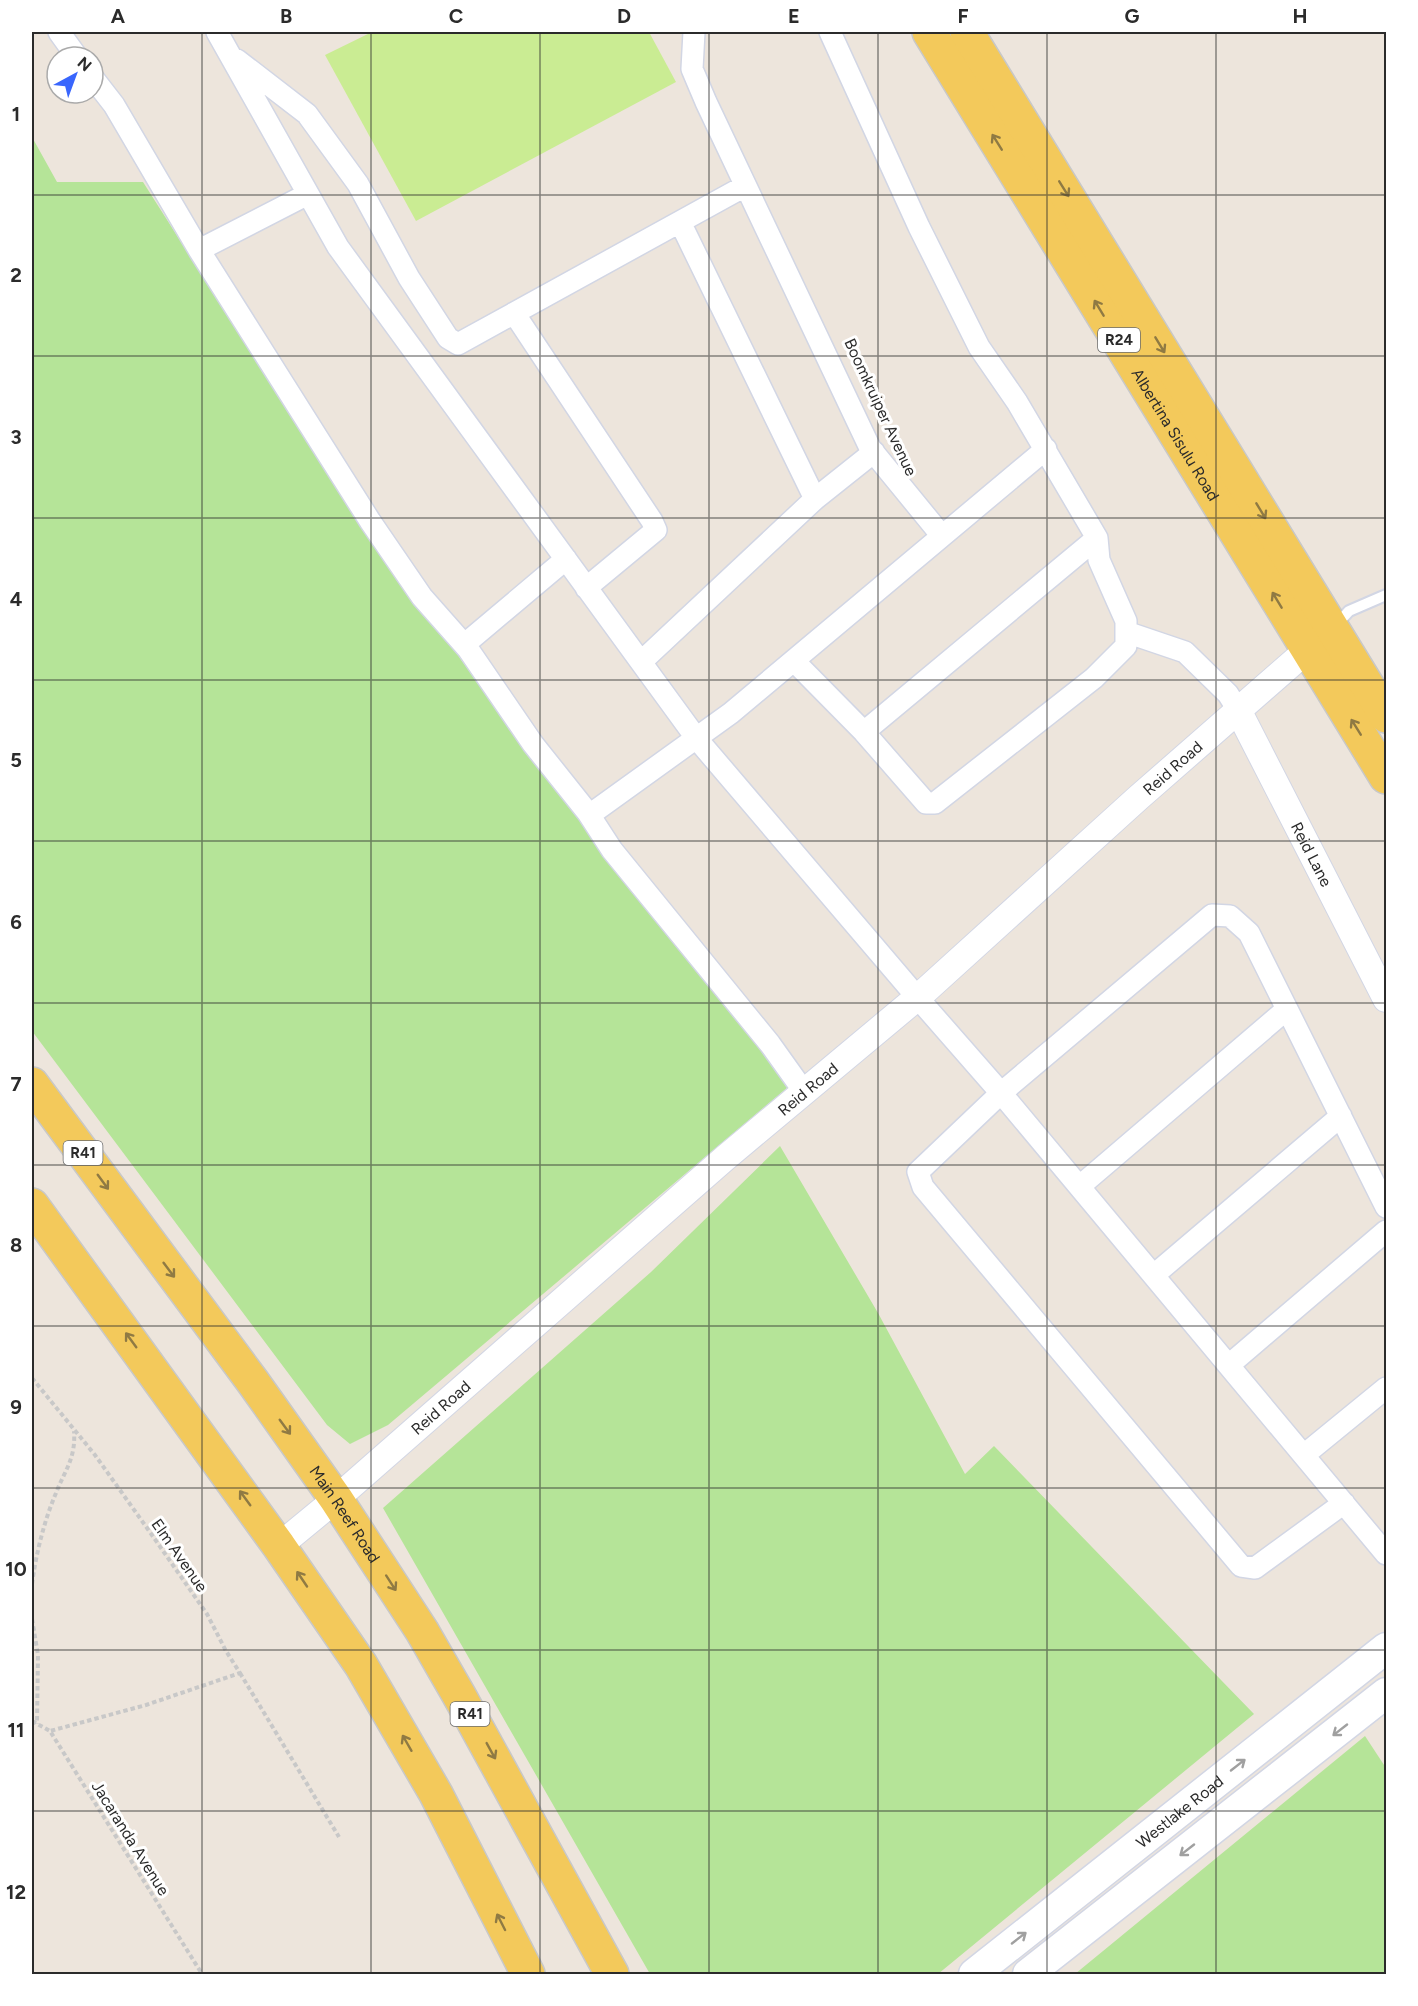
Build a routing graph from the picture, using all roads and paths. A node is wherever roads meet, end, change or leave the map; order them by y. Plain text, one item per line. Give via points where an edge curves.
1 (59, 32) edge
2 (217, 32) edge
3 (694, 32) edge
4 (830, 32) edge
5 (929, 32) edge
6 (967, 32) edge
7 (68, 45) edge
8 (229, 54) junction
9 (105, 93) edge
10 (745, 186) junction
11 (308, 194) junction
12 (680, 222) junction
13 (200, 250) junction
14 (514, 313) junction
15 (1046, 449) junction
16 (874, 452) junction
17 (815, 499) junction
18 (942, 536) junction
19 (1097, 538) junction
20 (566, 559) junction
21 (586, 588) junction
22 (1386, 595) edge
23 (1333, 628) junction
24 (1126, 632) junction
25 (465, 645) junction
26 (1307, 650) junction
27 (794, 661) junction
28 (641, 662) junction
29 (1238, 710) junction
30 (1386, 717) edge
31 (864, 732) junction
32 (697, 739) junction
33 (1386, 777) edge
34 (595, 811) dead end
35 (917, 998) junction
36 (1386, 999) edge
37 (1287, 1009) junction
38 (32, 1084) edge
39 (805, 1093) junction
40 (1002, 1093) junction
41 (1341, 1116) junction
42 (1080, 1186) junction
43 (32, 1205) edge
44 (1386, 1208) edge
45 (1386, 1231) edge
46 (1154, 1275) junction
47 (1229, 1365) junction
48 (32, 1378) edge
49 (1386, 1388) edge
50 (74, 1430) junction
51 (1304, 1455) junction
52 (336, 1499) junction
53 (1344, 1503) junction
54 (279, 1546) junction
55 (1386, 1554) edge
56 (32, 1584) edge
57 (32, 1619) edge
58 (1386, 1648) edge
59 (240, 1673) junction
60 (1386, 1694) edge
61 (32, 1721) edge
62 (37, 1724) junction
63 (50, 1731) junction
64 (339, 1837) dead end
65 (202, 1974) edge
66 (528, 1974) edge
67 (612, 1974) edge
68 (974, 1974) edge
69 (1028, 1974) edge

1 - 7 street
2 - 8 street
3 - 10 street via 692,69
4 - 15 street via 978,347
26 -> 5 main road, Albertina Sisulu Road / R24
6 -> 23 main road, Albertina Sisulu Road / R24
8 - 11 street
8 - 14 street via 307,114 358,184 447,338 458,344
9 - 13 street
10 - 12 street
10 - 16 street
11 - 13 street
11 - 20 street via 338,247
12 - 14 street
12 - 17 street
13 - 25 street via 370,521 422,597
14 - 21 street via 656,530
15 - 18 street
15 - 19 street
16 - 17 street
16 - 18 street
17 - 28 street
18 - 27 street
19 - 24 street via 1100,560 1126,621
19 - 31 street
20 - 21 street
20 - 25 street
21 - 28 street
22 - 23 lane via 1349,611
23 - 26 street, Reid Road
23 - 30 main road, Albertina Sisulu Road / R24
24 - 29 street via 1185,652 1228,694
24 - 31 street via 1126,646 1094,678 935,803 926,802
25 - 39 street via 612,850 770,1044
26 - 29 street, Reid Road
33 -> 26 main road, Albertina Sisulu Road / R24
27 - 31 street
27 - 32 street
28 - 32 street
29 - 35 street, Reid Road
29 - 36 street, Reid Lane
32 - 34 street
32 - 35 street
35 - 39 street, Reid Road
35 - 40 street
37 - 40 street via 1249,933 1230,916 1212,915
37 - 41 street
37 - 42 street
38 -> 52 main road, Main Reef Road / R41
39 - 52 street, Reid Road
40 - 42 street
40 - 53 street via 918,1172 922,1187 1241,1566 1255,1568
41 - 44 street
41 - 46 street
42 - 46 street
54 -> 43 main road
45 - 47 street
46 - 47 street
47 - 51 street
48 - 50 path, Elm Avenue
49 - 51 street
50 - 56 path via 73,1456 47,1519
50 - 59 path, Elm Avenue via 207,1614
51 - 53 street
52 - 54 street, Reid Road
52 -> 67 main road, Main Reef Road / R41 via 422,1631
53 - 55 street
66 -> 54 main road via 436,1794 361,1665
57 - 62 path via 38,1654
68 -> 58 main road, Westlake Road
59 - 63 path via 146,1705
59 - 64 path, Elm Avenue
60 -> 69 main road
61 - 62 path, Jacaranda Avenue
62 - 63 path, Jacaranda Avenue
63 - 65 path, Jacaranda Avenue

